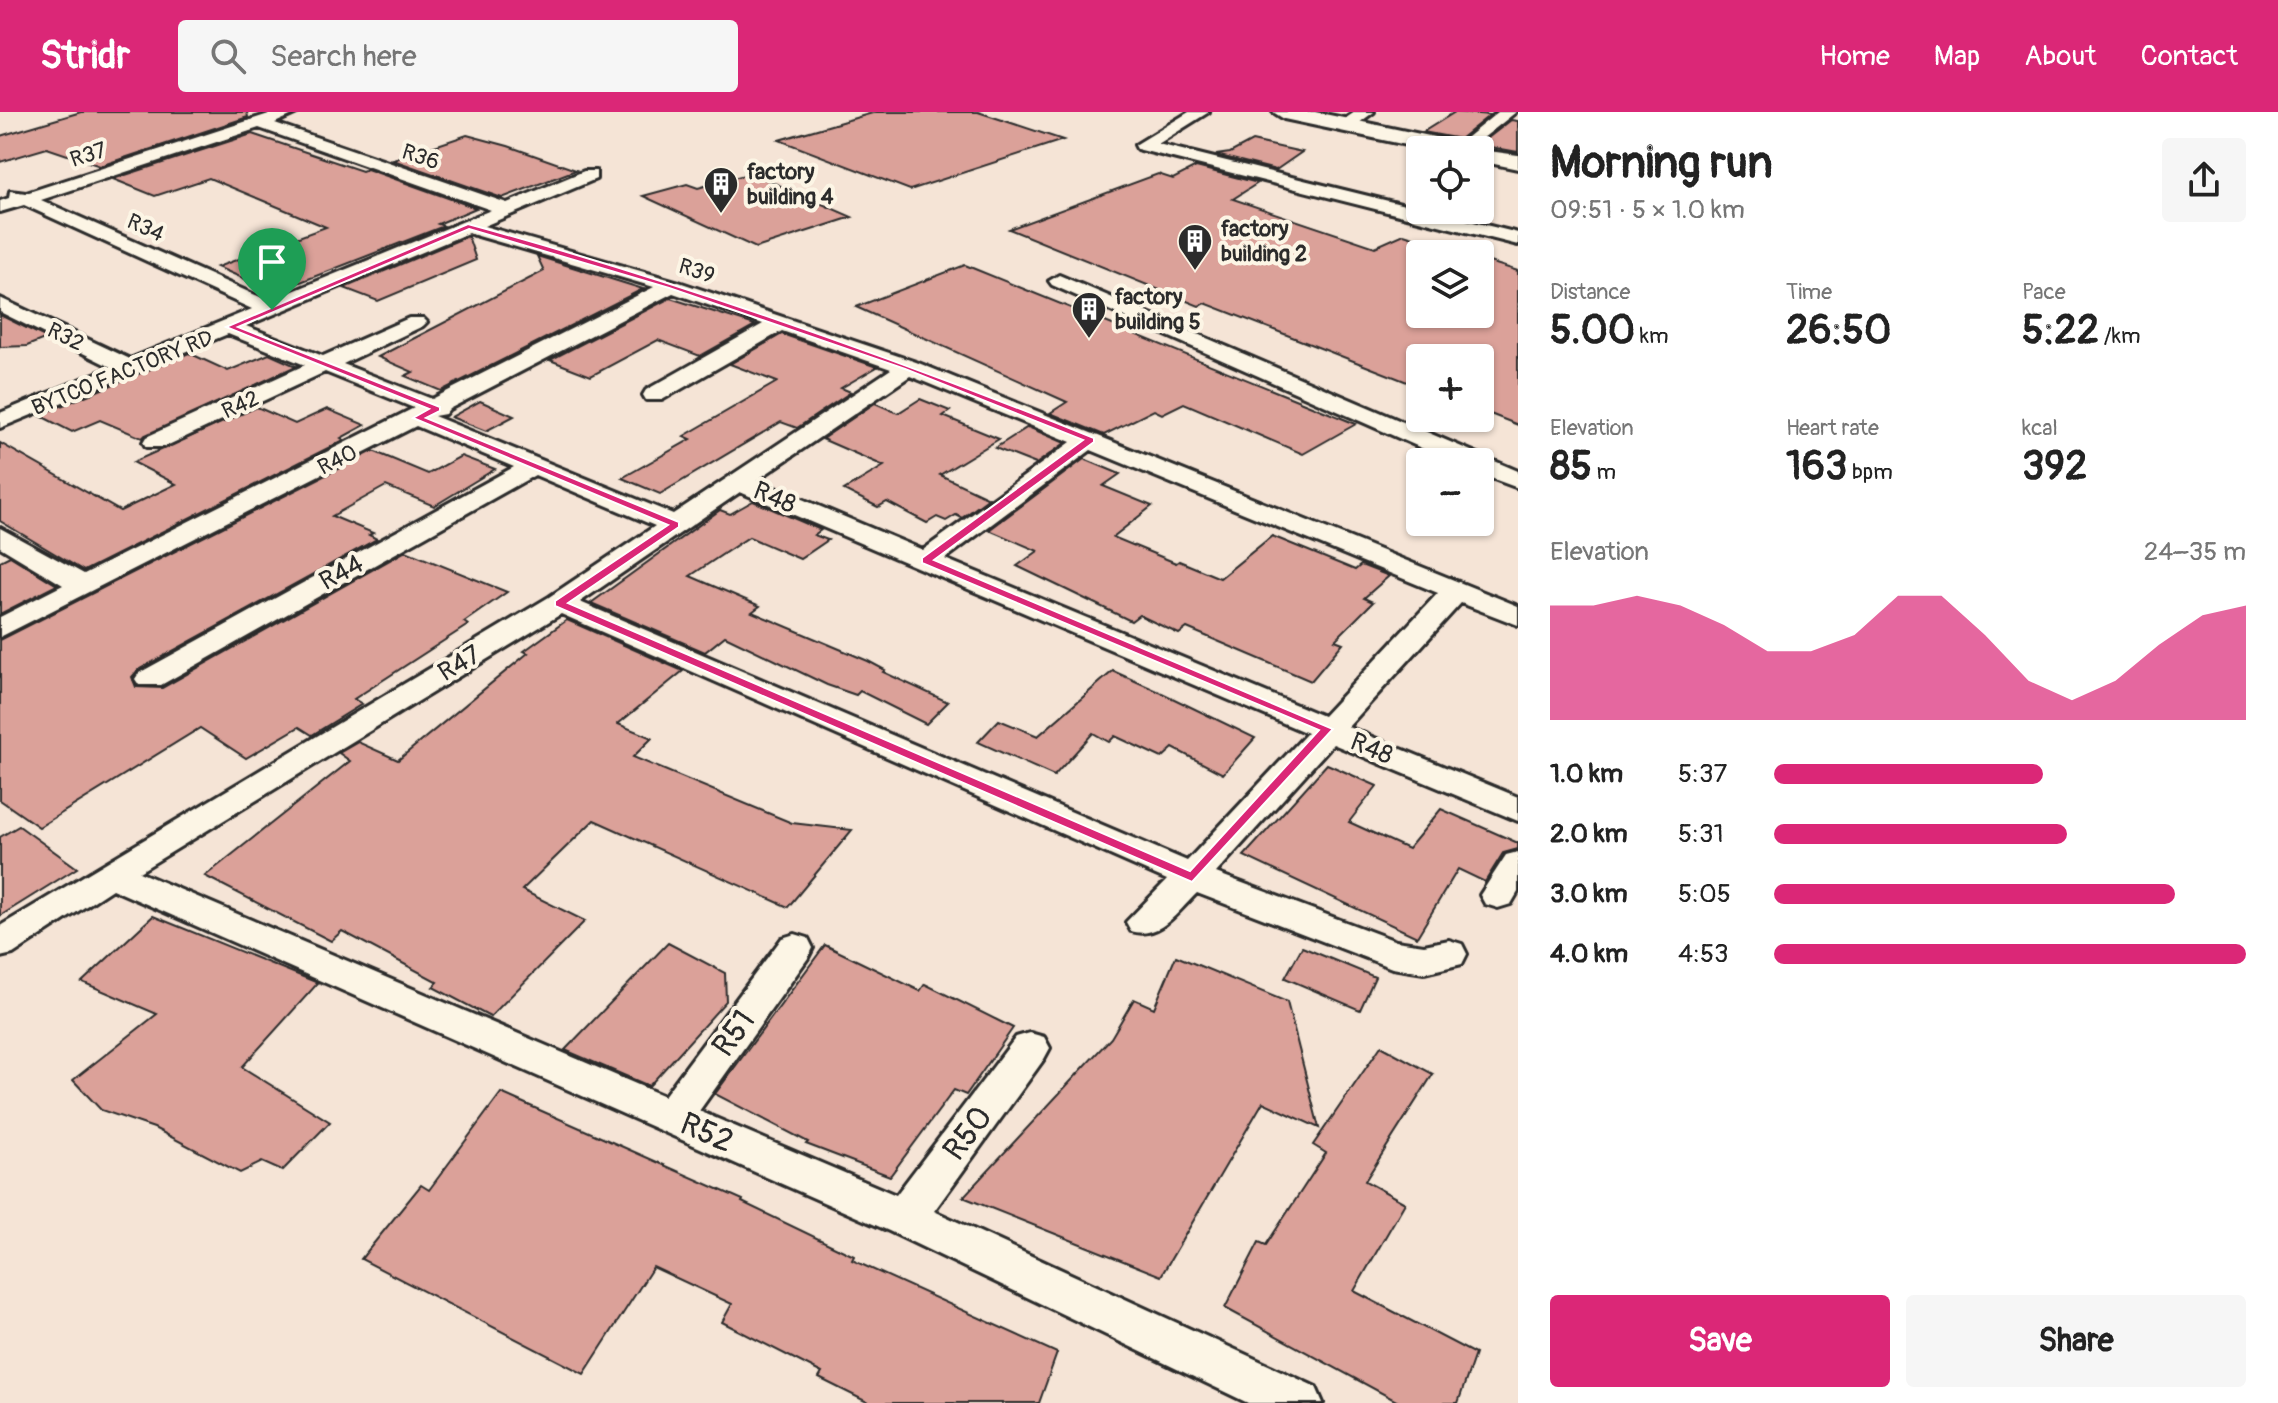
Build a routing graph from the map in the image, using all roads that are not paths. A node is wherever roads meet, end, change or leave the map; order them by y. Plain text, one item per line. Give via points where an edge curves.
1 (228, 112) edge
2 (291, 112) edge
3 (1201, 112) edge
4 (1284, 112) edge
5 (1366, 112) edge
6 (1508, 112) edge
7 (258, 122) junction
8 (1346, 125) junction
9 (1478, 136) edge
10 (1406, 138) edge
11 (1494, 157) edge
12 (1518, 162) edge
13 (590, 175) dead end
14 (0, 188) edge
15 (25, 199) junction
16 (0, 207) edge
17 (509, 210) junction
18 (468, 227) junction
19 (1518, 239) edge
20 (1059, 281) dead end
21 (672, 286) junction
22 (3, 307) edge
23 (272, 310) junction
24 (416, 322) dead end
25 (781, 323) junction
26 (230, 327) junction
27 (326, 365) junction
28 (908, 367) junction
29 (131, 368) junction
30 (654, 395) dead end
31 (427, 414) junction
32 (0, 421) edge
33 (1090, 440) junction
34 (155, 442) dead end
35 (1442, 448) edge
36 (533, 466) junction
37 (1494, 471) edge
38 (1518, 480) edge
39 (739, 482) junction
40 (676, 525) junction
41 (0, 536) edge
42 (926, 560) junction
43 (84, 586) junction
44 (1457, 590) junction
45 (559, 603) junction
46 (1518, 616) edge
47 (0, 628) edge
48 (150, 679) dead end
49 (1327, 729) junction
50 (1518, 810) edge
51 (1518, 864) edge
52 (110, 874) junction
53 (1192, 877) junction
54 (1498, 895) dead end
55 (1144, 922) dead end
56 (0, 944) edge
57 (795, 948) dead end
58 (1449, 954) dead end
59 (1030, 1048) dead end
60 (671, 1117) junction
61 (904, 1218) junction
62 (1299, 1403) edge

1 - 7 street, R36
2 - 7 street, R37
3 - 19 street via 1143,145
4 - 8 street
5 - 8 street
6 - 9 street
7 - 15 street, R37
7 - 17 street, R36
8 - 10 street
11 - 12 street
13 - 17 street, BYTCO FACTORY RD
14 - 15 street, R34
15 - 16 street, R37
15 - 23 street, R34
17 - 18 street, BYTCO FACTORY RD
18 - 21 street, R39
18 - 23 street, BYTCO FACTORY RD
20 - 35 street
21 - 25 street, R39
21 - 31 street, R40
22 - 29 street, R32
23 - 26 street, BYTCO FACTORY RD
24 - 27 street, R42
25 - 28 street, R39
25 - 30 street
26 - 27 street
26 - 29 street, BYTCO FACTORY RD
27 - 31 street
27 - 34 street, R42
28 - 33 street, R39
28 - 39 street, R47
29 - 32 street, BYTCO FACTORY RD
31 - 36 street
31 - 43 street, R40
33 - 42 street
33 - 44 street, R39
36 - 40 street
36 - 48 street, R44
37 - 38 street
39 - 40 street, R47
39 - 42 street, R48
40 - 45 street, R47
41 - 43 street
42 - 49 street, R48
43 - 47 street, R40
44 - 46 street, R39
44 - 49 street
45 - 52 street, R47
45 - 53 street
49 - 50 street, R48
49 - 53 street
51 - 54 street
52 - 56 street, R47
52 - 60 street, R52
53 - 55 street
53 - 58 street via 1392,954 1424,959
57 - 60 street, R51
59 - 61 street, R50
60 - 61 street, R52
61 - 62 street, R52

